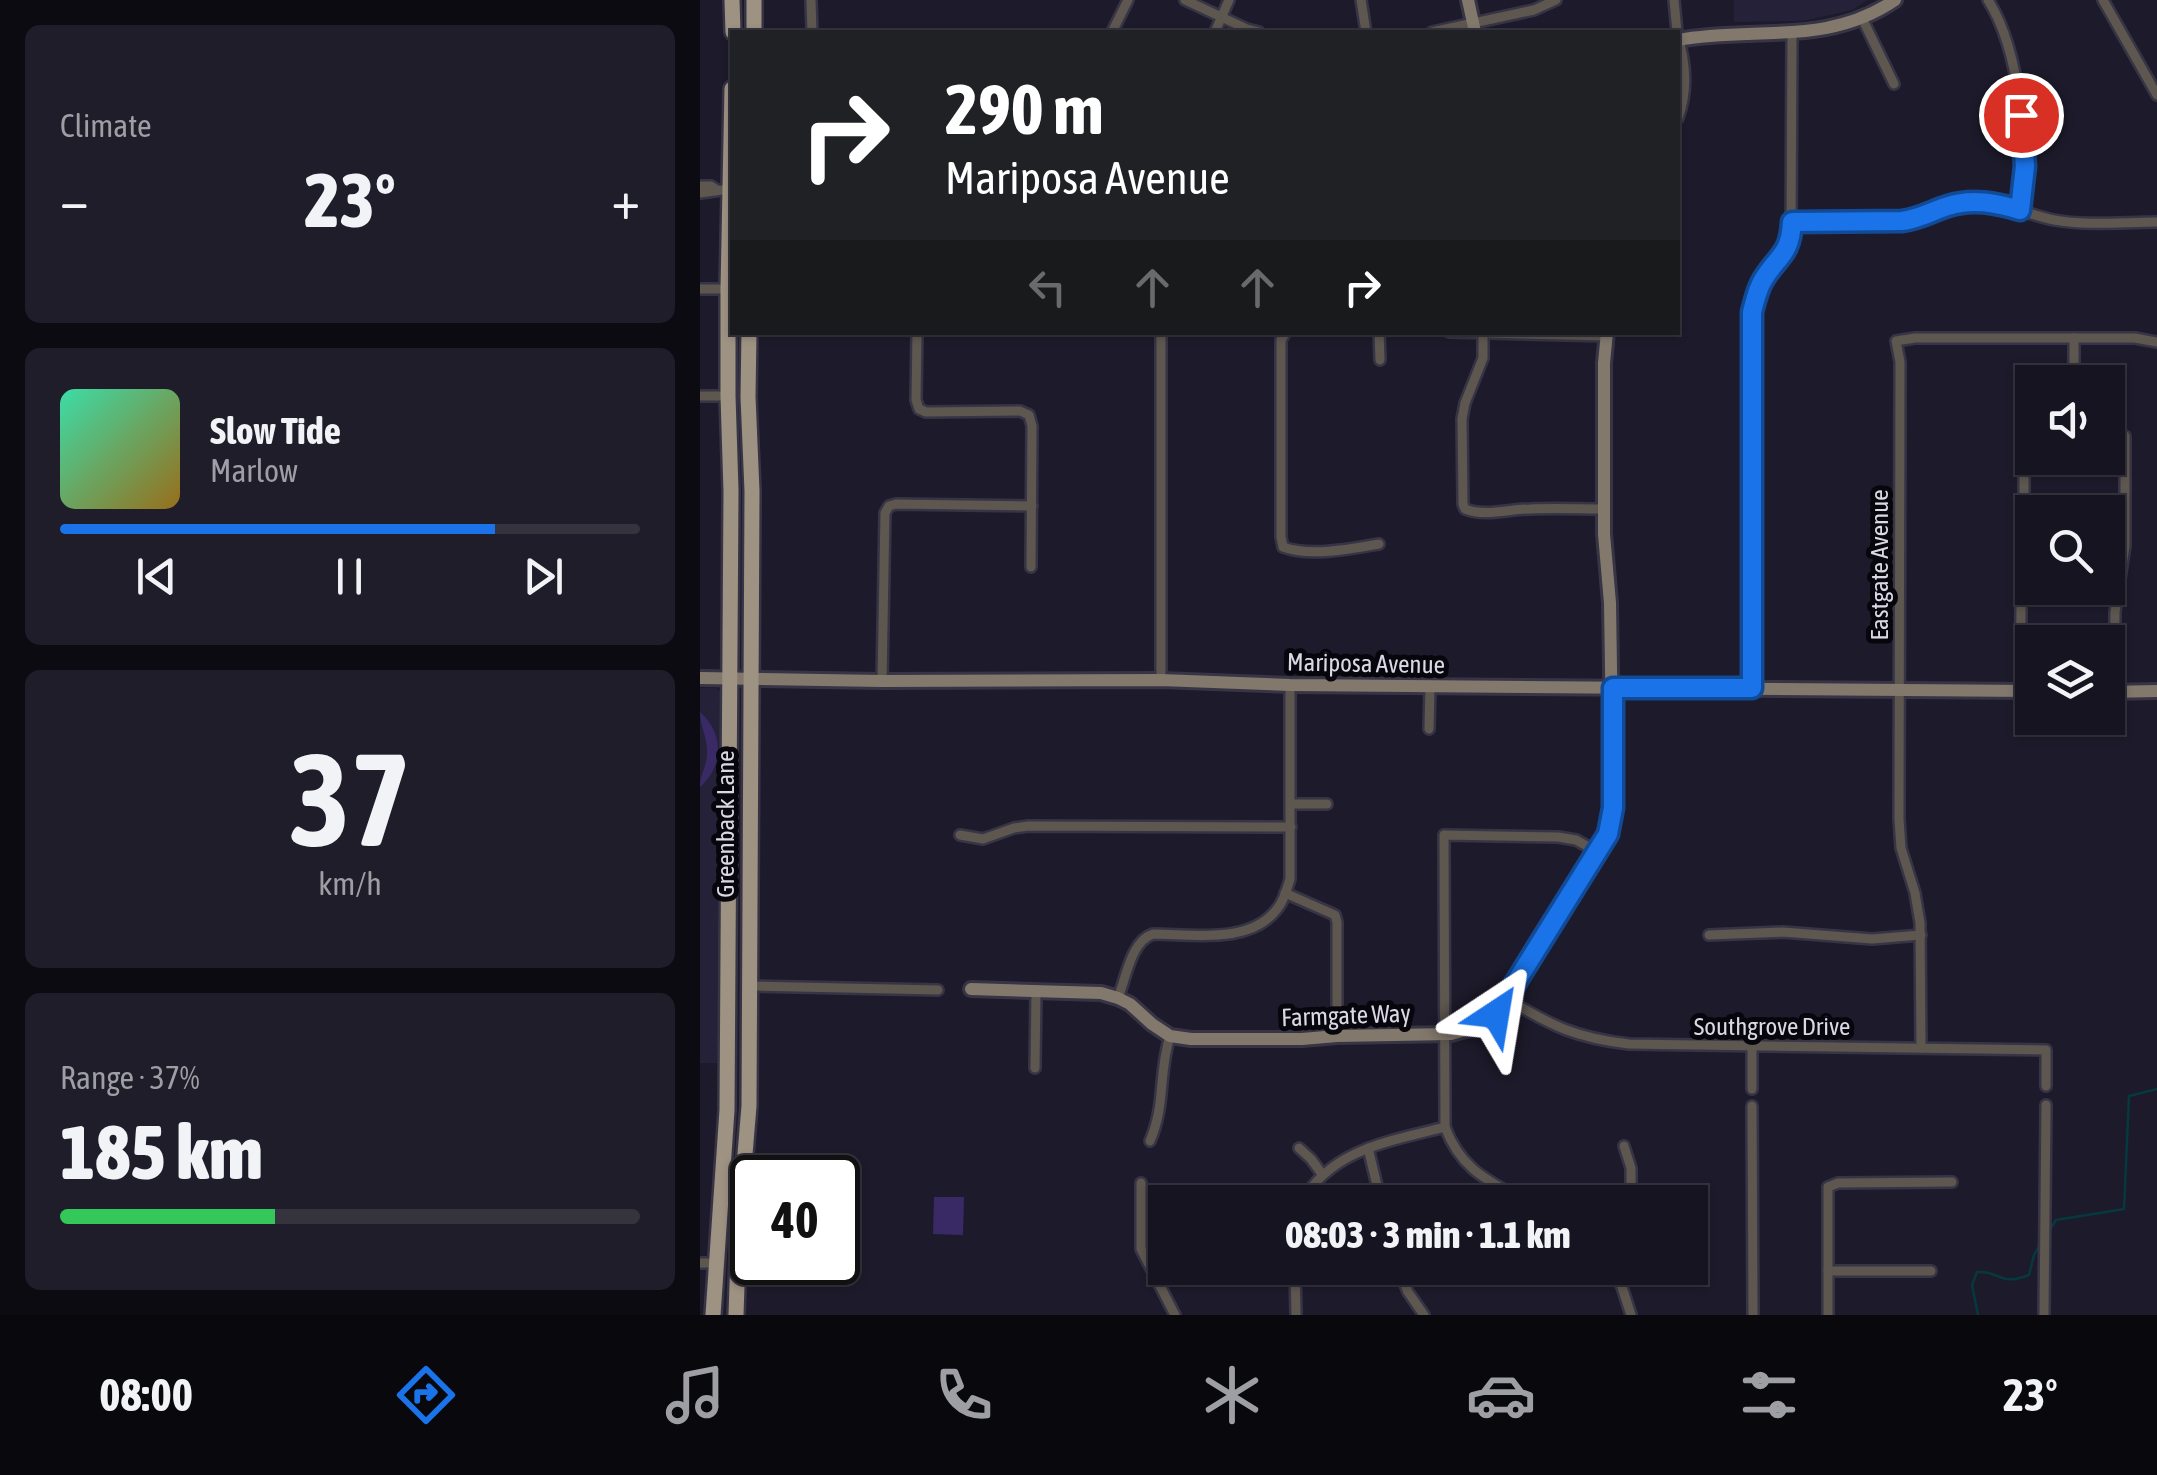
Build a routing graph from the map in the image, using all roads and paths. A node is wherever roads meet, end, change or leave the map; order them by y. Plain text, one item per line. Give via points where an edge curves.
1 (732, 0) edge
2 (754, 0) edge
3 (812, 0) edge
4 (1128, 0) edge
5 (1185, 0) edge
6 (1229, 0) edge
7 (1361, 0) edge
8 (1468, 0) edge
9 (1556, 0) edge
10 (1674, 0) edge
11 (1894, 0) edge
12 (1988, 0) edge
13 (2104, 0) edge
14 (1221, 16) junction
15 (1862, 18) junction
16 (1474, 28) edge
17 (733, 30) edge
18 (754, 30) edge
19 (812, 30) edge
20 (1113, 30) edge
21 (1216, 30) edge
22 (1251, 30) edge
23 (1366, 30) edge
24 (1677, 30) edge
25 (1792, 34) junction
26 (1680, 37) edge
27 (1680, 46) edge
28 (1894, 84) dead end
29 (2157, 95) edge
30 (1680, 110) edge
31 (730, 114) edge
32 (700, 190) edge
33 (724, 190) edge
34 (2020, 210) junction
35 (1792, 222) junction
36 (2157, 222) edge
37 (700, 288) edge
38 (730, 292) edge
39 (749, 335) edge
40 (917, 335) edge
41 (1162, 335) edge
42 (1284, 335) edge
43 (1379, 335) edge
44 (1483, 335) edge
45 (1607, 335) edge
46 (2074, 338) junction
47 (2157, 342) edge
48 (1380, 360) dead end
49 (2074, 365) edge
50 (700, 396) edge
51 (728, 396) junction
52 (750, 424) junction
53 (2125, 436) edge
54 (2024, 475) edge
55 (1032, 506) junction
56 (1604, 509) junction
57 (731, 537) junction
58 (752, 538) junction
59 (1378, 544) dead end
60 (1031, 567) dead end
61 (2022, 625) edge
62 (2114, 625) edge
63 (700, 678) edge
64 (730, 678) junction
65 (751, 678) junction
66 (1161, 680) junction
67 (882, 681) junction
68 (1290, 685) junction
69 (1430, 686) junction
70 (1613, 688) junction
71 (1752, 688) junction
72 (1899, 690) junction
73 (2015, 691) edge
74 (2125, 692) edge
75 (2157, 692) edge
76 (1430, 729) dead end
77 (1291, 804) junction
78 (1327, 804) dead end
79 (1291, 827) junction
80 (960, 835) dead end
81 (1598, 852) junction
82 (1286, 893) junction
83 (1709, 934) dead end
84 (1921, 935) junction
85 (728, 957) junction
86 (749, 986) junction
87 (971, 989) dead end
88 (938, 990) dead end
89 (1036, 990) junction
90 (1118, 998) junction
91 (1507, 999) junction
92 (1444, 1035) junction
93 (1170, 1036) junction
94 (1337, 1036) junction
95 (1752, 1046) junction
96 (1921, 1048) junction
97 (1035, 1068) dead end
98 (2046, 1086) dead end
99 (1752, 1089) dead end
100 (2046, 1105) dead end
101 (1752, 1106) dead end
102 (1444, 1126) junction
103 (1150, 1142) dead end
104 (1624, 1146) dead end
105 (1300, 1148) dead end
106 (1368, 1148) junction
107 (745, 1155) edge
108 (1322, 1174) junction
109 (1952, 1182) dead end
110 (1140, 1183) dead end
111 (1314, 1185) edge
112 (1377, 1185) edge
113 (1496, 1185) edge
114 (1631, 1185) edge
115 (718, 1236) junction
116 (730, 1254) edge
117 (708, 1263) edge
118 (1828, 1271) junction
119 (1931, 1271) dead end
120 (736, 1285) edge
121 (1295, 1285) edge
122 (1405, 1285) edge
123 (1621, 1285) edge
124 (736, 1297) junction
125 (714, 1315) edge
126 (736, 1315) edge
127 (1176, 1315) edge
128 (1296, 1315) edge
129 (1424, 1315) edge
130 (1631, 1315) edge
131 (1752, 1315) edge
132 (1828, 1315) edge
133 (2044, 1315) edge

1 - 17 main road
2 - 18 main road
3 - 19 street
4 - 20 street
5 - 14 street
6 - 14 street
7 - 23 street
8 - 16 street
9 - 16 street
10 - 24 street
11 - 15 street
12 - 34 street via 2018,92 2025,166
13 - 29 street
14 - 21 street
14 - 22 street
15 - 25 street
15 - 28 street
25 - 26 street
25 - 35 street
27 - 30 street
31 - 33 main road, Greenback Lane
32 - 33 street
33 - 38 main road, Greenback Lane
34 - 35 street via 1976,201 1902,221
34 - 36 street via 2056,221
35 - 71 street via 1784,255 1761,283 1752,312
37 - 38 street
38 - 51 main road, Greenback Lane
39 - 52 main road, Greenback Lane
40 - 55 street via 919,409 1030,414
41 - 66 street
42 - 59 street via 1283,547
43 - 48 street
44 - 56 street via 1462,418 1465,509
45 - 56 street, Farmgate Way
46 - 47 street, Eastgate Avenue
46 - 49 street
46 - 72 street, Eastgate Avenue via 1896,341
50 - 51 street
51 - 52 main road
51 - 57 main road, Greenback Lane
52 - 58 main road, Greenback Lane
53 - 62 street via 2126,546
54 - 61 street
55 - 60 street
55 - 67 street via 888,506
56 - 70 street, Farmgate Way
57 - 58 main road
57 - 64 main road, Greenback Lane
58 - 65 main road, Greenback Lane
63 - 64 street, Mariposa Avenue
64 - 65 street, Mariposa Avenue
64 - 85 main road, Greenback Lane
65 - 67 street, Mariposa Avenue
65 - 86 main road, Greenback Lane
66 - 67 street, Mariposa Avenue
66 - 68 street, Mariposa Avenue
68 - 69 street, Mariposa Avenue
68 - 77 street
69 - 70 street, Mariposa Avenue
69 - 76 street
70 - 71 street, Mariposa Avenue
70 - 81 street, Farmgate Way via 1613,808
71 - 72 street, Mariposa Avenue
72 - 73 street, Mariposa Avenue
72 - 84 street, Eastgate Avenue via 1899,829
74 - 75 street
77 - 78 street
77 - 79 street
79 - 80 street via 1028,826 983,839
79 - 82 street
81 - 91 street, Farmgate Way
81 - 92 street via 1558,836 1444,835
82 - 90 street via 1267,920 1250,929 1144,936
82 - 94 street via 1335,915
83 - 84 street
84 - 96 street, Eastgate Avenue
85 - 86 main road via 739,966 738,980
85 - 115 main road, Greenback Lane
86 - 88 street
86 - 107 main road, Greenback Lane
87 - 89 street
89 - 90 street
89 - 97 street
90 - 93 street
91 - 92 street, Farmgate Way via 1480,1026
91 - 95 street, Southgrove Drive via 1550,1025 1593,1039
92 - 94 street, Farmgate Way
92 - 102 street
93 - 94 street, Farmgate Way
93 - 103 street
95 - 96 street, Southgrove Drive
95 - 99 street
96 - 98 street, Southgrove Drive via 2046,1050
100 - 133 street
101 - 131 street
102 - 106 street
102 - 113 street via 1463,1162
104 - 114 street
105 - 108 street
106 - 108 street
106 - 112 street
108 - 111 street
109 - 118 street via 1828,1186
110 - 127 street via 1141,1250
115 - 116 main road
115 - 117 main road, Greenback Lane
117 - 124 main road via 724,1268
117 - 125 main road, Greenback Lane
118 - 119 street
118 - 132 street
120 - 124 main road, Greenback Lane
121 - 128 street
122 - 129 street
123 - 130 street
124 - 126 main road, Greenback Lane

